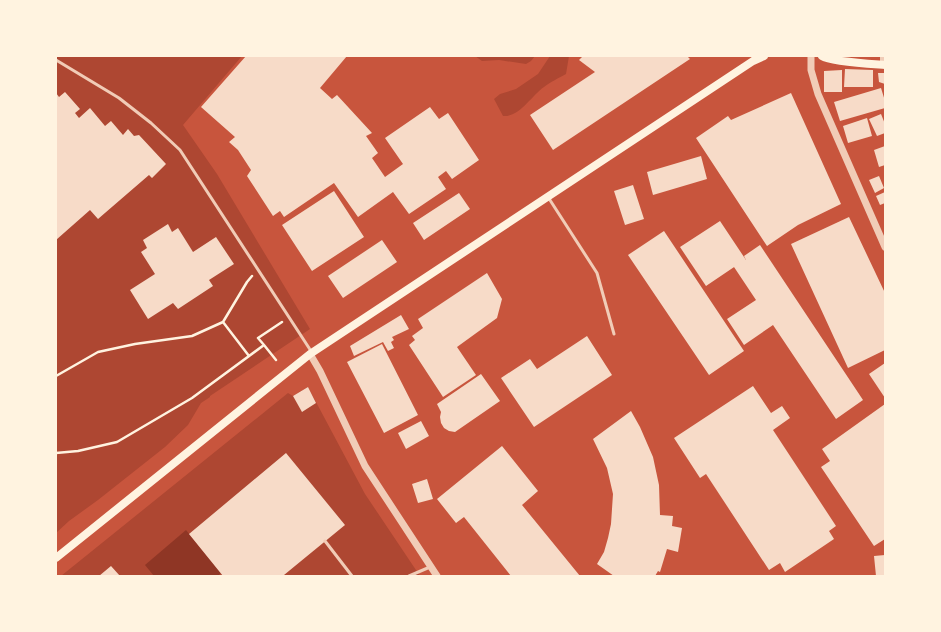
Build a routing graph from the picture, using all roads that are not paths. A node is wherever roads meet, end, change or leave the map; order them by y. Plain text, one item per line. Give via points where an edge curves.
1 (764, 56) edge
2 (810, 56) edge
3 (822, 56) edge
4 (882, 56) edge
5 (56, 60) edge
6 (884, 65) edge
7 (547, 196) junction
8 (885, 247) edge
9 (614, 334) dead end
10 (311, 353) junction
11 (325, 541) dead end
12 (56, 558) edge
13 (430, 567) junction
14 (352, 576) edge
15 (409, 576) edge
16 (436, 576) edge

1 - 7 main road
2 - 8 street via 818,94
3 - 6 main road
4 - 6 street
5 - 10 lane via 118,98 151,123 180,150
7 - 9 lane via 597,272
7 - 10 main road
10 - 12 main road
10 - 13 street via 365,466
11 - 14 lane
13 - 15 lane
13 - 16 street

